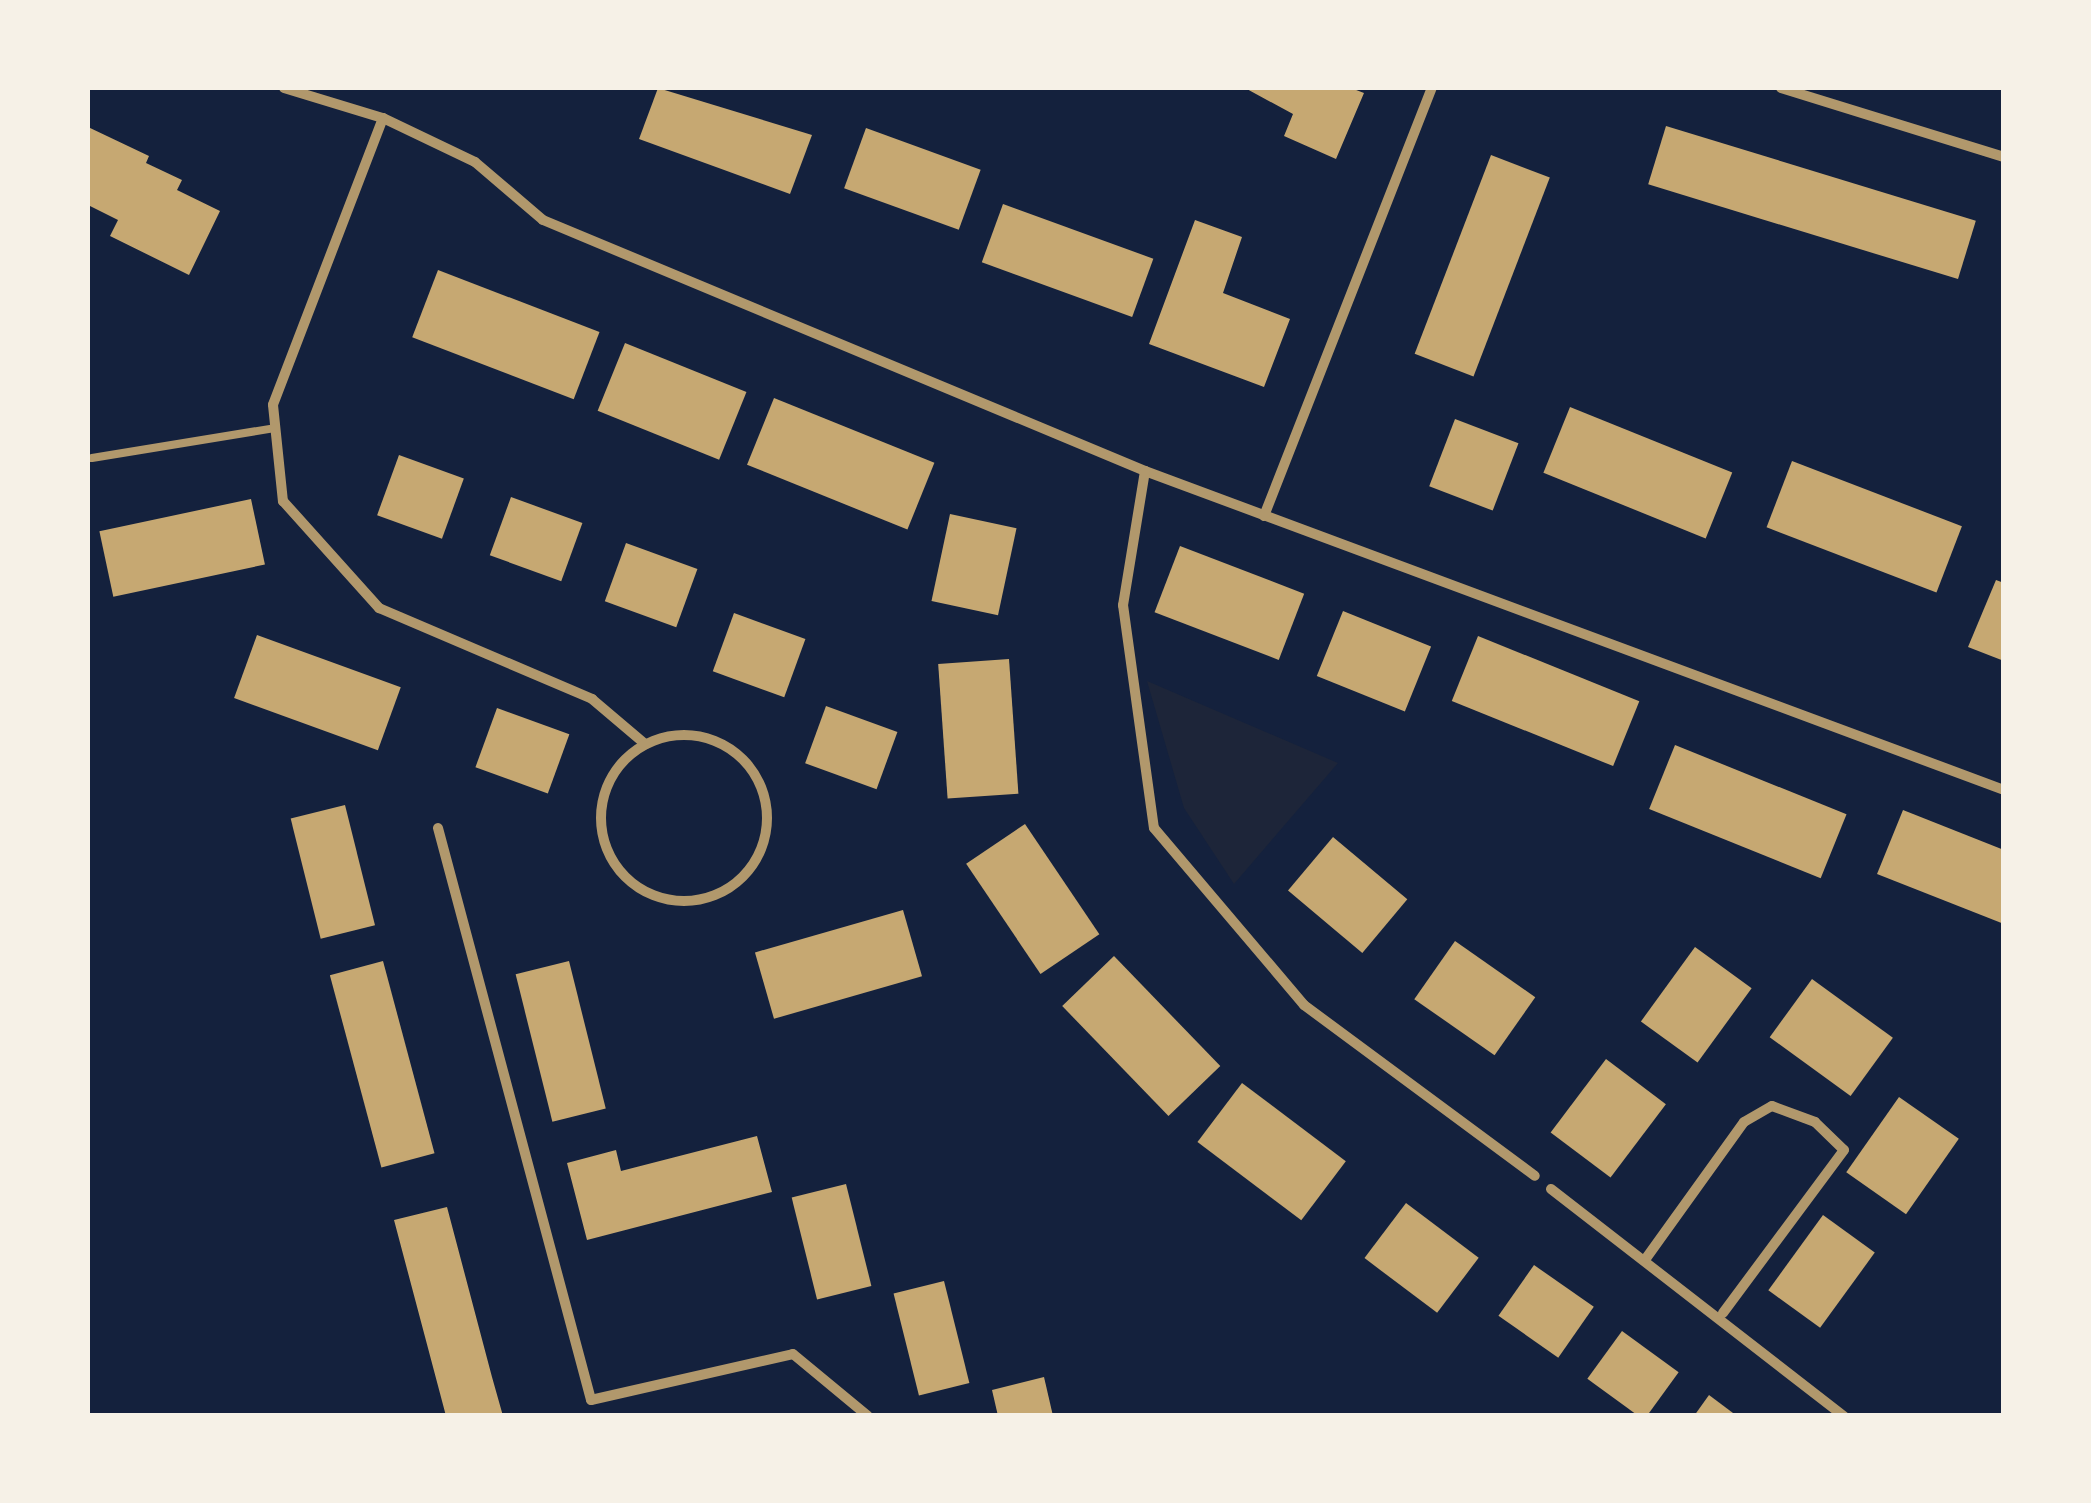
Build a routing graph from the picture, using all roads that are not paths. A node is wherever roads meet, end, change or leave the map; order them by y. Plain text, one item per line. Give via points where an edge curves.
1 (284, 88) edge
2 (1432, 88) edge
3 (1782, 88) edge
4 (382, 118) junction
5 (2004, 157) edge
6 (275, 428) junction
7 (92, 458) dead end
8 (1144, 471) junction
9 (1264, 516) junction
10 (645, 744) junction
11 (2004, 790) edge
12 (438, 828) dead end
13 (1534, 1176) dead end
14 (1551, 1190) dead end
15 (1646, 1257) junction
16 (1723, 1313) junction
17 (868, 1416) edge
18 (1844, 1416) edge

1 - 4 street
2 - 9 street
3 - 5 street
4 - 6 street via 273,405
4 - 8 street via 475,162 543,220
6 - 7 lane
6 - 10 street via 283,501 379,608 592,699
8 - 9 street
8 - 13 street via 1123,606 1154,828 1304,1005
9 - 11 street
10 - 10 street via 702,737 746,762 761,784 764,844 751,870 712,897 655,897 621,874 606,848 607,788
12 - 17 street via 590,1400 793,1354
14 - 15 street
15 - 16 street
15 - 16 street via 1744,1122 1772,1106 1815,1122 1844,1150
16 - 18 street

